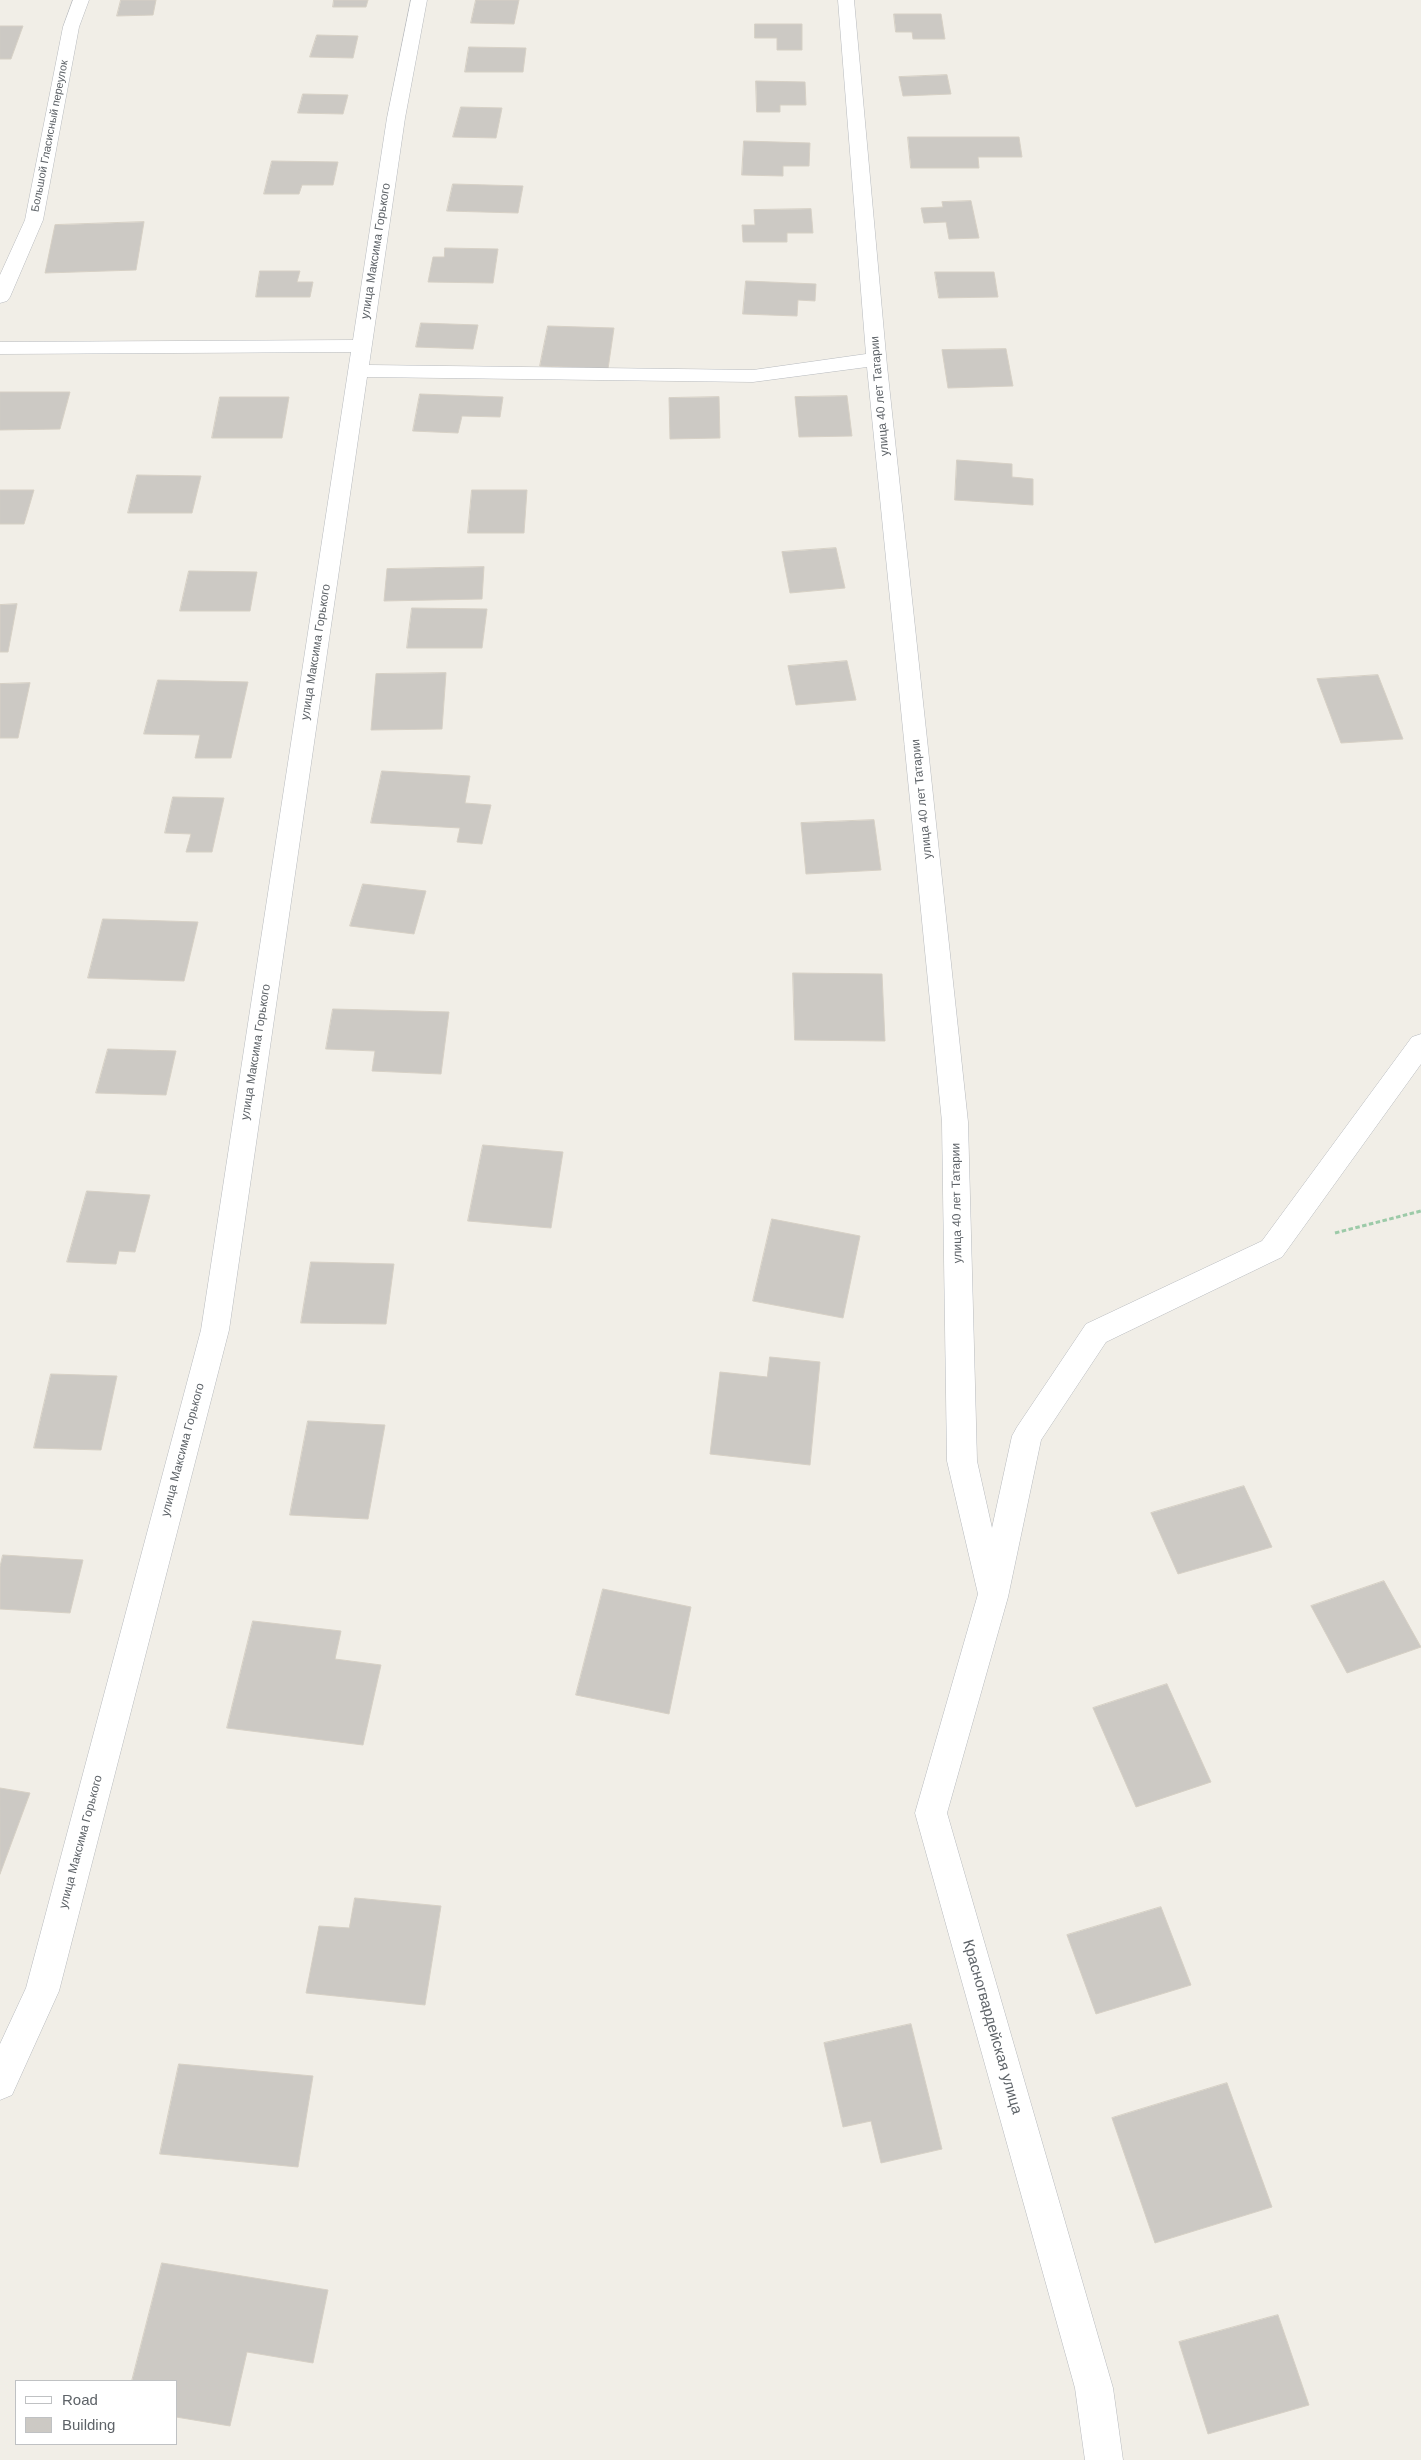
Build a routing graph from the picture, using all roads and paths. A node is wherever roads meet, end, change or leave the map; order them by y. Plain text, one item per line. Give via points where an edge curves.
1 (81, 0) edge
2 (419, 0) edge
3 (846, 0) edge
4 (0, 297) edge
5 (362, 346) junction
6 (0, 348) edge
7 (877, 359) junction
8 (358, 371) junction
9 (1421, 1044) edge
10 (1421, 1211) edge
11 (1272, 1250) junction
12 (993, 1597) junction
13 (0, 2083) edge
14 (1104, 2460) edge

1 - 4 street, Большой Гласисный переулок via 71,27 34,220
2 - 5 street, улица Максима Горького via 396,118
3 - 7 street, улица 40 лет Татарии
5 - 6 street
5 - 8 street, улица Максима Горького
7 - 8 street via 753,376
7 - 12 street, улица 40 лет Татарии via 955,1122 962,1461
8 - 13 street, улица Максима Горького via 215,1330 42,1991
9 - 11 street
10 - 11 path
11 - 12 street, Красногвардейская улица via 1096,1333 1027,1436
12 - 14 street, Красногвардейская улица via 931,1812 1094,2388

